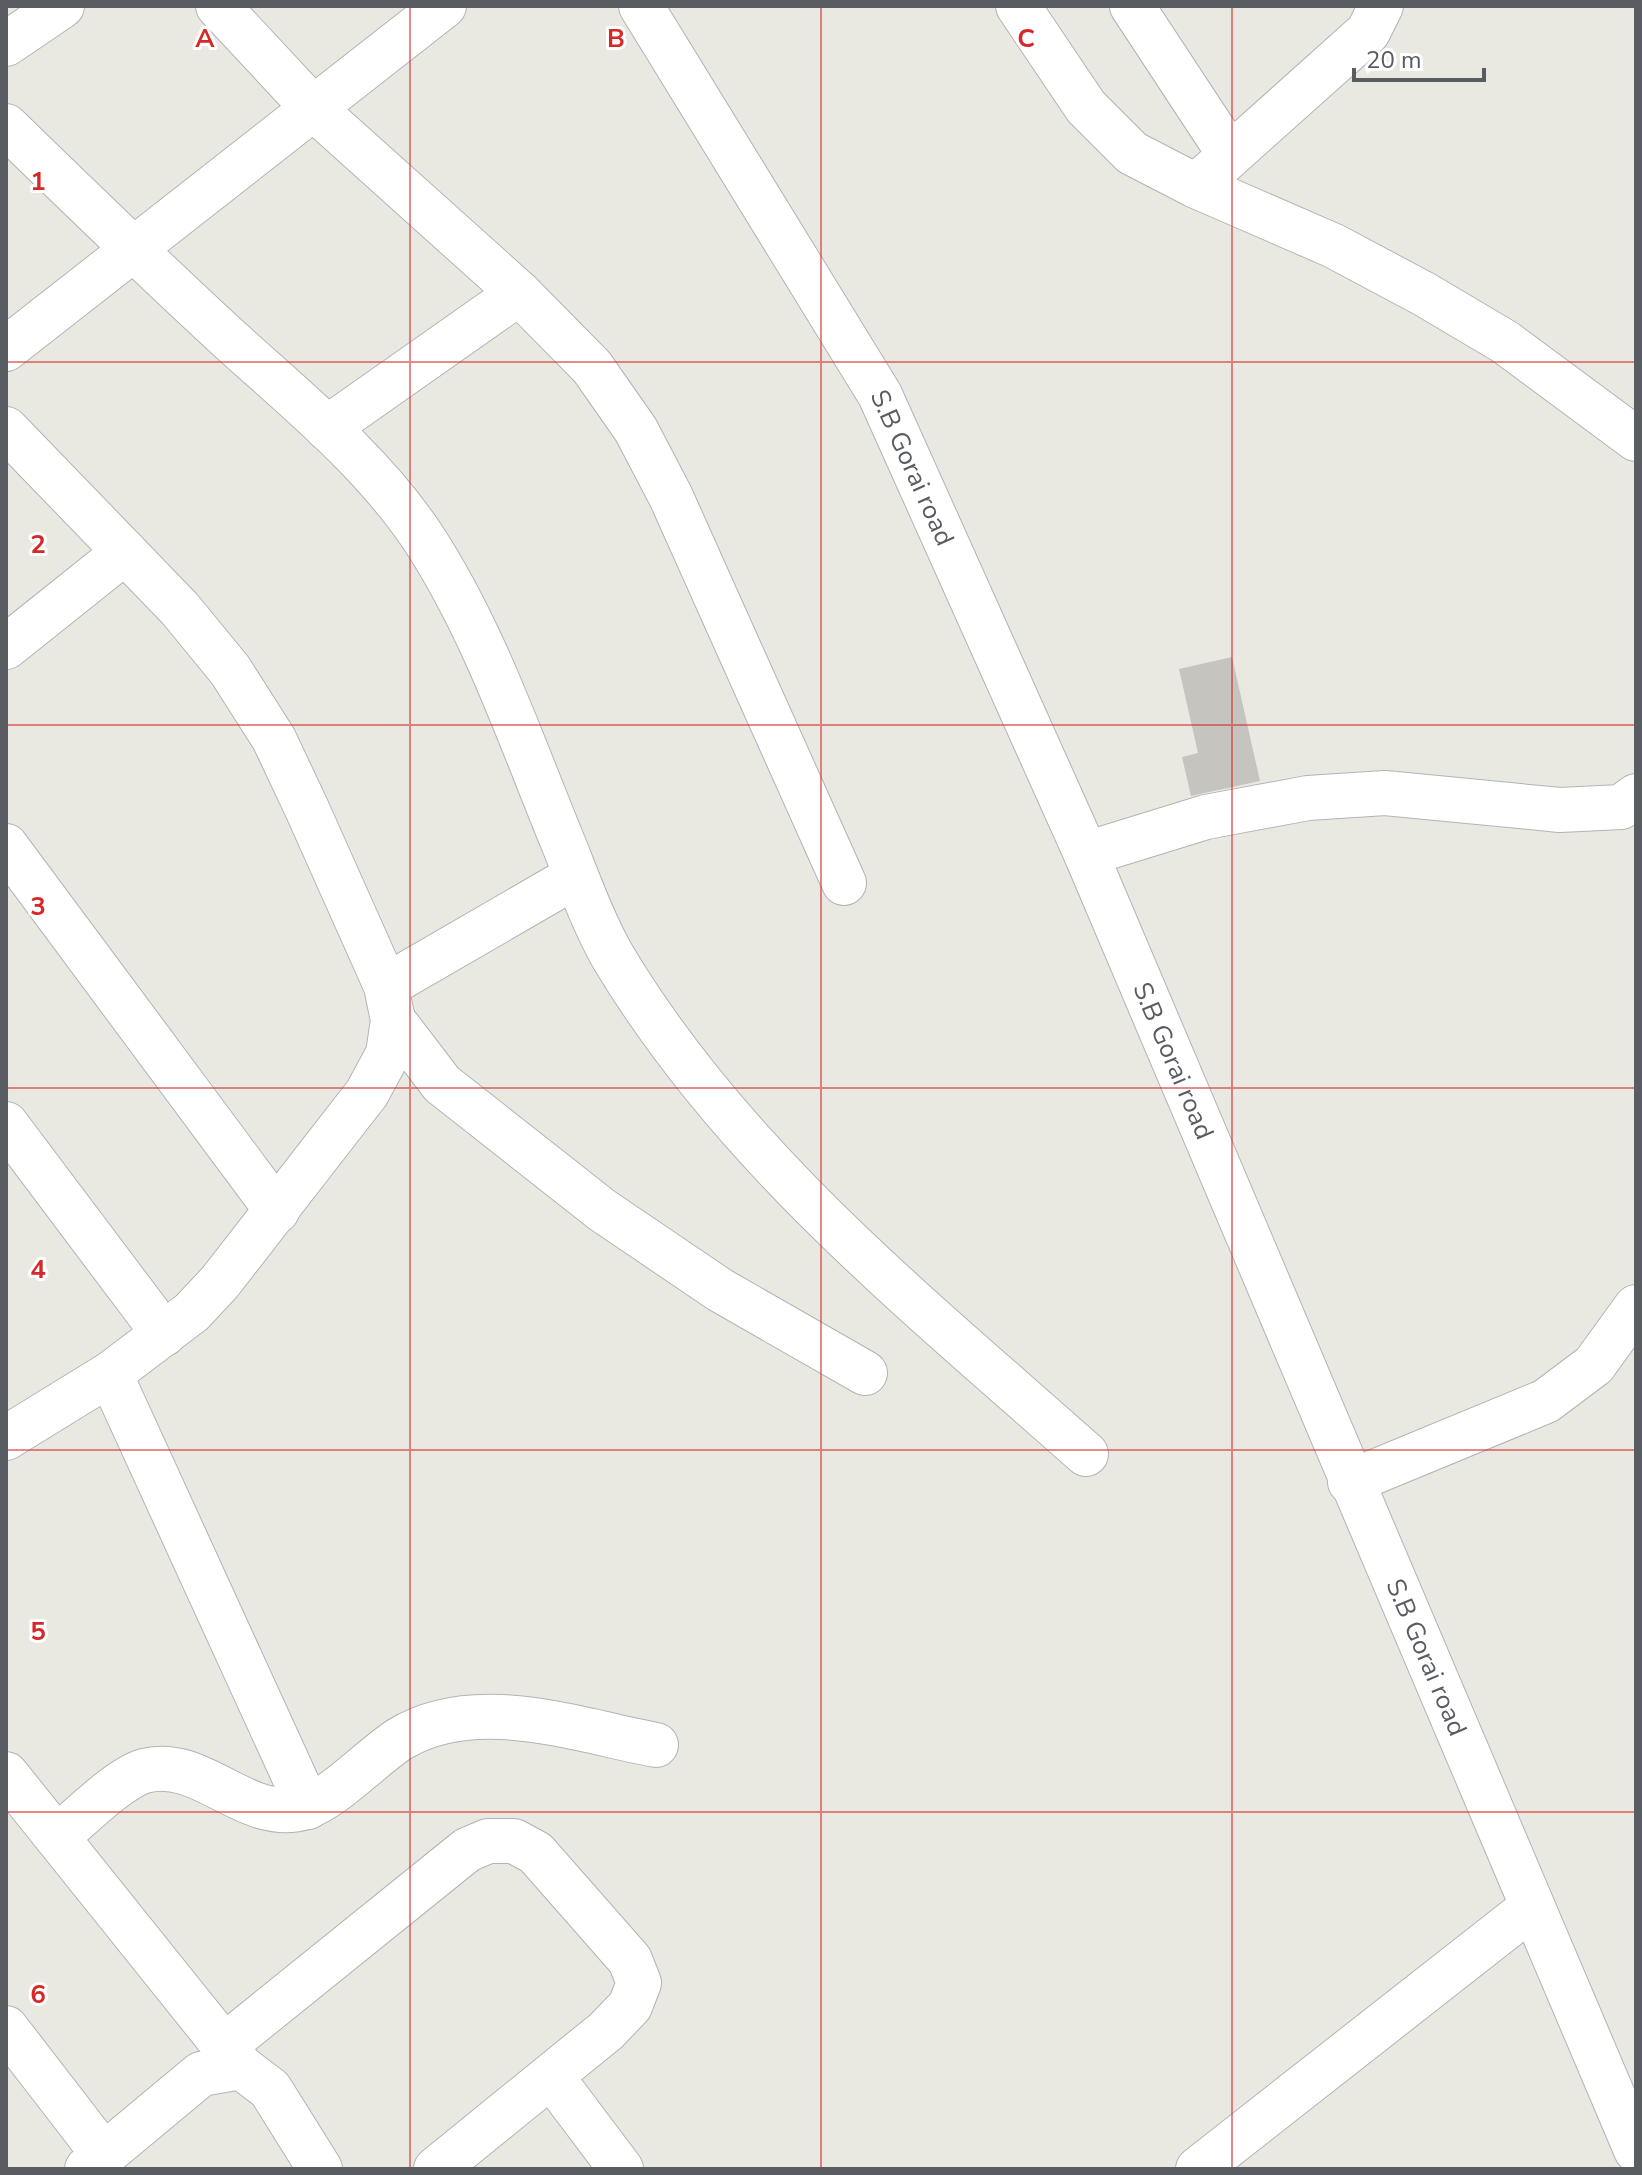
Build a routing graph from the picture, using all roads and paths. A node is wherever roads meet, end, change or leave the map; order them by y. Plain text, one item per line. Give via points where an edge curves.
1 (62, 6) edge
2 (218, 6) edge
3 (444, 6) edge
4 (641, 6) edge
5 (1018, 6) edge
6 (1132, 6) edge
7 (1381, 6) edge
8 (6, 44) edge
9 (313, 108) junction
10 (6, 126) edge
11 (1230, 155) junction
12 (1196, 186) junction
13 (132, 250) junction
14 (519, 293) junction
15 (6, 349) edge
16 (327, 428) junction
17 (6, 429) edge
18 (1636, 439) edge
19 (125, 552) junction
20 (6, 647) edge
21 (1636, 796) edge
22 (6, 846) edge
23 (1086, 854) junction
24 (576, 876) junction
25 (844, 883) dead end
26 (390, 1003) junction
27 (8, 1132) edge
28 (277, 1211) junction
29 (1636, 1307) edge
30 (164, 1334) junction
31 (865, 1373) dead end
32 (110, 1374) junction
33 (6, 1438) edge
34 (1086, 1454) dead end
35 (1350, 1482) junction
36 (656, 1745) dead end
37 (6, 1774) edge
38 (308, 1807) junction
39 (57, 1837) junction
40 (1532, 1907) junction
41 (6, 2028) edge
42 (233, 2057) junction
43 (551, 2076) junction
44 (1636, 2150) edge
45 (95, 2162) edge
46 (320, 2169) edge
47 (436, 2169) edge
48 (621, 2169) edge
49 (1198, 2169) edge

1 - 8 street
2 - 9 street
3 - 9 street
4 - 23 street, S.B Gorai road via 880,395
5 - 12 street via 1095,116 1132,153
6 - 11 street
7 - 11 street via 1368,32
9 - 13 street
9 - 14 street
10 - 13 street
11 - 12 street
12 - 18 street via 1334,246 1424,294 1505,342
13 - 15 street
13 - 16 street
14 - 16 street
14 - 25 street via 592,367 636,430
16 - 24 street via 384,485 451,584
17 - 19 street
19 - 20 street
19 - 26 street via 220,658 274,739
21 - 23 street via 1621,807 1560,810 1385,793 1308,798 1206,817
22 - 28 street
23 - 35 street, S.B Gorai road
24 - 26 street
24 - 34 street via 611,954 691,1071 765,1159 862,1255
26 - 28 street via 388,1054 367,1093
26 - 31 street via 442,1084 602,1210 733,1298
27 - 30 street
28 - 30 street via 220,1282
29 - 35 street via 1594,1365 1546,1401
30 - 32 street
32 - 33 street
32 - 38 street
35 - 40 street, S.B Gorai road
36 - 38 street via 472,1716 401,1739
37 - 39 street
38 - 39 street via 280,1811 168,1768 142,1771
39 - 42 street
40 - 44 street, S.B Gorai road
40 - 49 street
41 - 45 street
42 - 43 street via 467,1850 488,1841 514,1841 536,1853 630,1960 639,1983 630,2006
42 - 45 street via 201,2074
42 - 46 street via 270,2089
43 - 47 street
43 - 48 street

